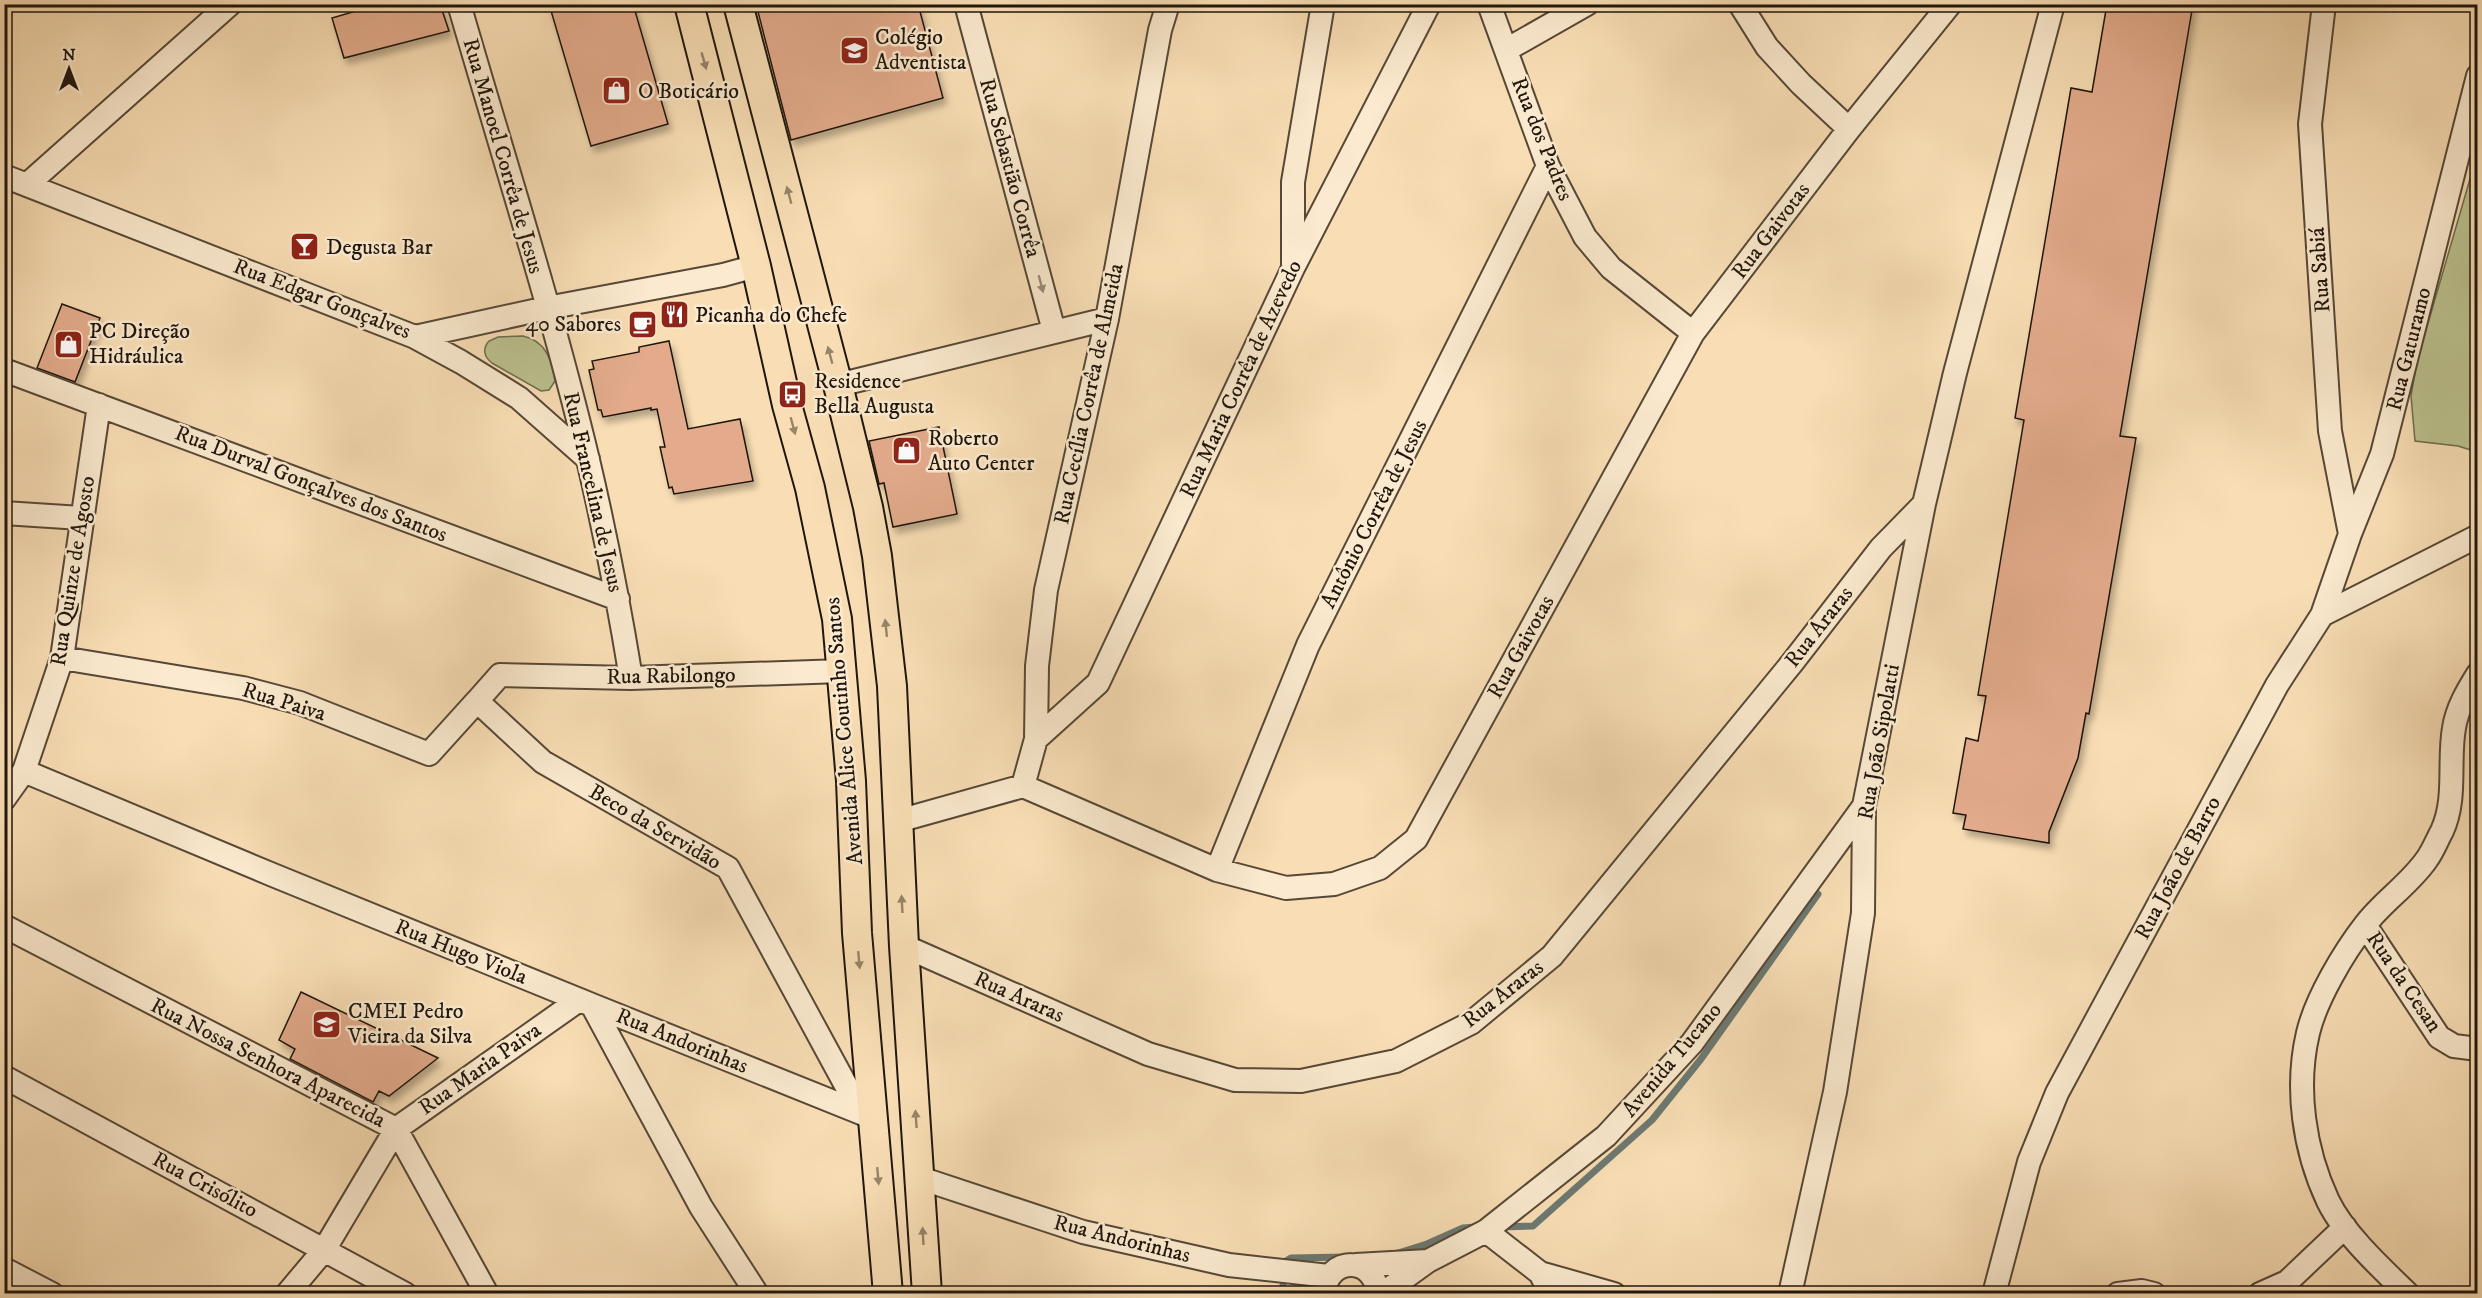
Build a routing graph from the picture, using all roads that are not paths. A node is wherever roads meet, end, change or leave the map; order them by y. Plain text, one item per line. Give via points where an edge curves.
1 (230, 4) edge
2 (459, 4) edge
3 (689, 4) edge
4 (738, 4) edge
5 (966, 4) edge
6 (1167, 4) edge
7 (1323, 4) edge
8 (1429, 4) edge
9 (1489, 4) edge
10 (1587, 4) edge
11 (1740, 4) edge
12 (1950, 4) edge
13 (2053, 4) edge
14 (2325, 4) edge
15 (1506, 50) junction
16 (2478, 76) edge
17 (1849, 129) junction
18 (1548, 166) junction
19 (4, 176) edge
20 (28, 183) junction
21 (756, 266) junction
22 (1293, 268) junction
23 (547, 308) junction
24 (1107, 319) junction
25 (1054, 331) junction
26 (1693, 333) junction
27 (416, 337) junction
28 (4, 370) edge
29 (838, 385) junction
30 (99, 405) junction
31 (588, 459) junction
32 (1924, 504) junction
33 (4, 513) edge
34 (81, 518) junction
35 (2350, 534) junction
36 (2478, 536) edge
37 (618, 599) junction
38 (2322, 615) junction
39 (62, 658) junction
40 (842, 672) junction
41 (2478, 674) edge
42 (631, 678) junction
43 (477, 701) junction
44 (1036, 739) junction
45 (24, 771) junction
46 (1023, 786) junction
47 (4, 799) edge
48 (1864, 806) junction
49 (898, 821) junction
50 (1217, 870) junction
51 (2365, 925) junction
52 (4, 926) edge
53 (904, 946) junction
54 (585, 1002) junction
55 (2478, 1049) edge
56 (4, 1077) edge
57 (867, 1115) junction
58 (396, 1129) junction
59 (920, 1178) junction
60 (2344, 1227) junction
61 (1486, 1231) junction
62 (324, 1250) junction
63 (1428, 1261) junction
64 (1356, 1265) junction
65 (4, 1269) edge
66 (1540, 1273) junction
67 (1327, 1285) edge
68 (52, 1293) edge
69 (287, 1293) edge
70 (405, 1293) edge
71 (487, 1293) edge
72 (757, 1293) edge
73 (888, 1293) edge
74 (927, 1293) edge
75 (1379, 1293) edge
76 (1551, 1293) edge
77 (1614, 1293) edge
78 (1790, 1293) edge
79 (1994, 1293) edge
80 (2118, 1293) edge
81 (2154, 1293) edge
82 (2260, 1293) edge
83 (2408, 1293) edge

1 - 20 street
2 - 23 street, Rua Manoel Corrêa de Jesus
3 -> 21 main road, Avenida Alice Coutinho Santos
29 -> 4 main road, Avenida Alice Coutinho Santos
5 -> 25 street, Rua Sebastião Corrêa
6 - 24 street, Rua Cecília Corrêa de Almeida
7 - 22 street via 1293,182
8 - 22 street, Rua Maria Corrêa de Azevedo
9 - 15 street, Rua dos Padres
10 - 15 street
11 - 17 street via 1767,47
12 - 17 street, Rua Gaivotas
13 - 32 street, Rua João Sipolatti
14 - 35 street, Rua Sabiá via 2310,124 2330,431
15 - 18 street, Rua dos Padres
16 - 35 street, Rua Gaturamo via 2382,453
17 - 26 street, Rua Gaivotas
18 - 26 street, Rua dos Padres via 1585,237 1611,268
18 - 50 street, Antônio Corrêa de Jesus via 1308,645
19 - 20 street, Rua Edgar Gonçalves
20 - 27 street, Rua Edgar Gonçalves
21 - 23 street, Rua Edgar Gonçalves
21 -> 40 main road, Avenida Alice Coutinho Santos via 830,577
22 - 44 street, Rua Maria Corrêa de Azevedo via 1098,683
23 - 27 street, Rua Edgar Gonçalves
23 - 31 street, Rua Francelina de Jesus
24 - 25 street
24 - 44 street, Rua Cecília Corrêa de Almeida via 1046,590 1037,666
25 - 29 street
26 - 50 street, Rua Gaivotas via 1416,839 1380,868 1334,884 1286,888
27 - 31 street via 519,398
28 - 30 street, Rua Durval Gonçalves dos Santos
49 -> 29 main road, Avenida Alice Coutinho Santos via 892,686 865,462
30 - 34 street, Rua Quinze de Agosto
30 - 37 street, Rua Durval Gonçalves dos Santos
31 - 37 street, Rua Francelina de Jesus
32 - 48 street, Rua João Sipolatti
32 - 53 street, Rua Araras via 1881,548 1552,956 1470,1023 1396,1061 1301,1081 1234,1080 1148,1054
33 - 34 street
34 - 39 street, Rua Quinze de Agosto
35 - 38 street, Rua Gaturamo
36 - 38 street
37 - 42 street, Rua Francelina de Jesus
38 - 79 street, Rua João de Barro via 2277,685 2057,1093 2029,1162
39 - 43 street, Rua Paiva via 243,688 300,703 429,754
39 - 45 street, Rua Quinze de Agosto
40 - 42 street, Rua Rabilongo
40 -> 57 main road, Avenida Alice Coutinho Santos
41 - 51 street via 2465,694 2454,727 2451,788 2443,828 2427,860
42 - 43 street, Rua Rabilongo via 500,675
43 - 57 street, Beco da Servidão via 543,762 728,868
44 - 46 street, Rua Cecília Corrêa de Almeida
45 - 47 street, Rua Quinze de Agosto
45 - 54 street, Rua Hugo Viola
46 - 49 street
46 - 50 street, Rua Gaivotas
48 - 61 street, Avenida Tucano via 1692,1043 1606,1136
48 - 78 street, Rua João Sipolatti via 1863,913 1835,1092
53 -> 49 main road, Avenida Alice Coutinho Santos
51 - 55 street, Rua da Cesan via 2439,1037 2454,1046
51 - 60 street via 2320,1002 2308,1032 2304,1066 2305,1131 2329,1202
52 - 58 street, Rua Nossa Senhora Aparecida
59 -> 53 main road, Avenida Alice Coutinho Santos
54 - 57 street, Rua Andorinhas
54 - 58 street, Rua Maria Paiva
54 - 72 street via 701,1208
56 - 62 street, Rua Crisólito
57 -> 73 main road, Avenida Alice Coutinho Santos
58 - 62 street, Rua Maria Paiva
58 - 71 street, Rua Nossa Senhora Aparecida
59 - 67 street, Rua Andorinhas via 1083,1232
74 -> 59 main road, Avenida Alice Coutinho Santos
60 - 82 street via 2287,1282
60 - 83 street
61 - 63 street, Avenida Tucano
61 - 66 street
62 - 69 street, Rua Maria Paiva
62 - 70 street, Rua Crisólito
63 - 64 street, Avenida Tucano
63 - 75 street, Avenida Tucano
64 - 67 street, Avenida Tucano via 1336,1269
64 - 75 street via 1374,1276
65 - 68 street
66 - 76 street
66 - 77 street
80 - 81 street

